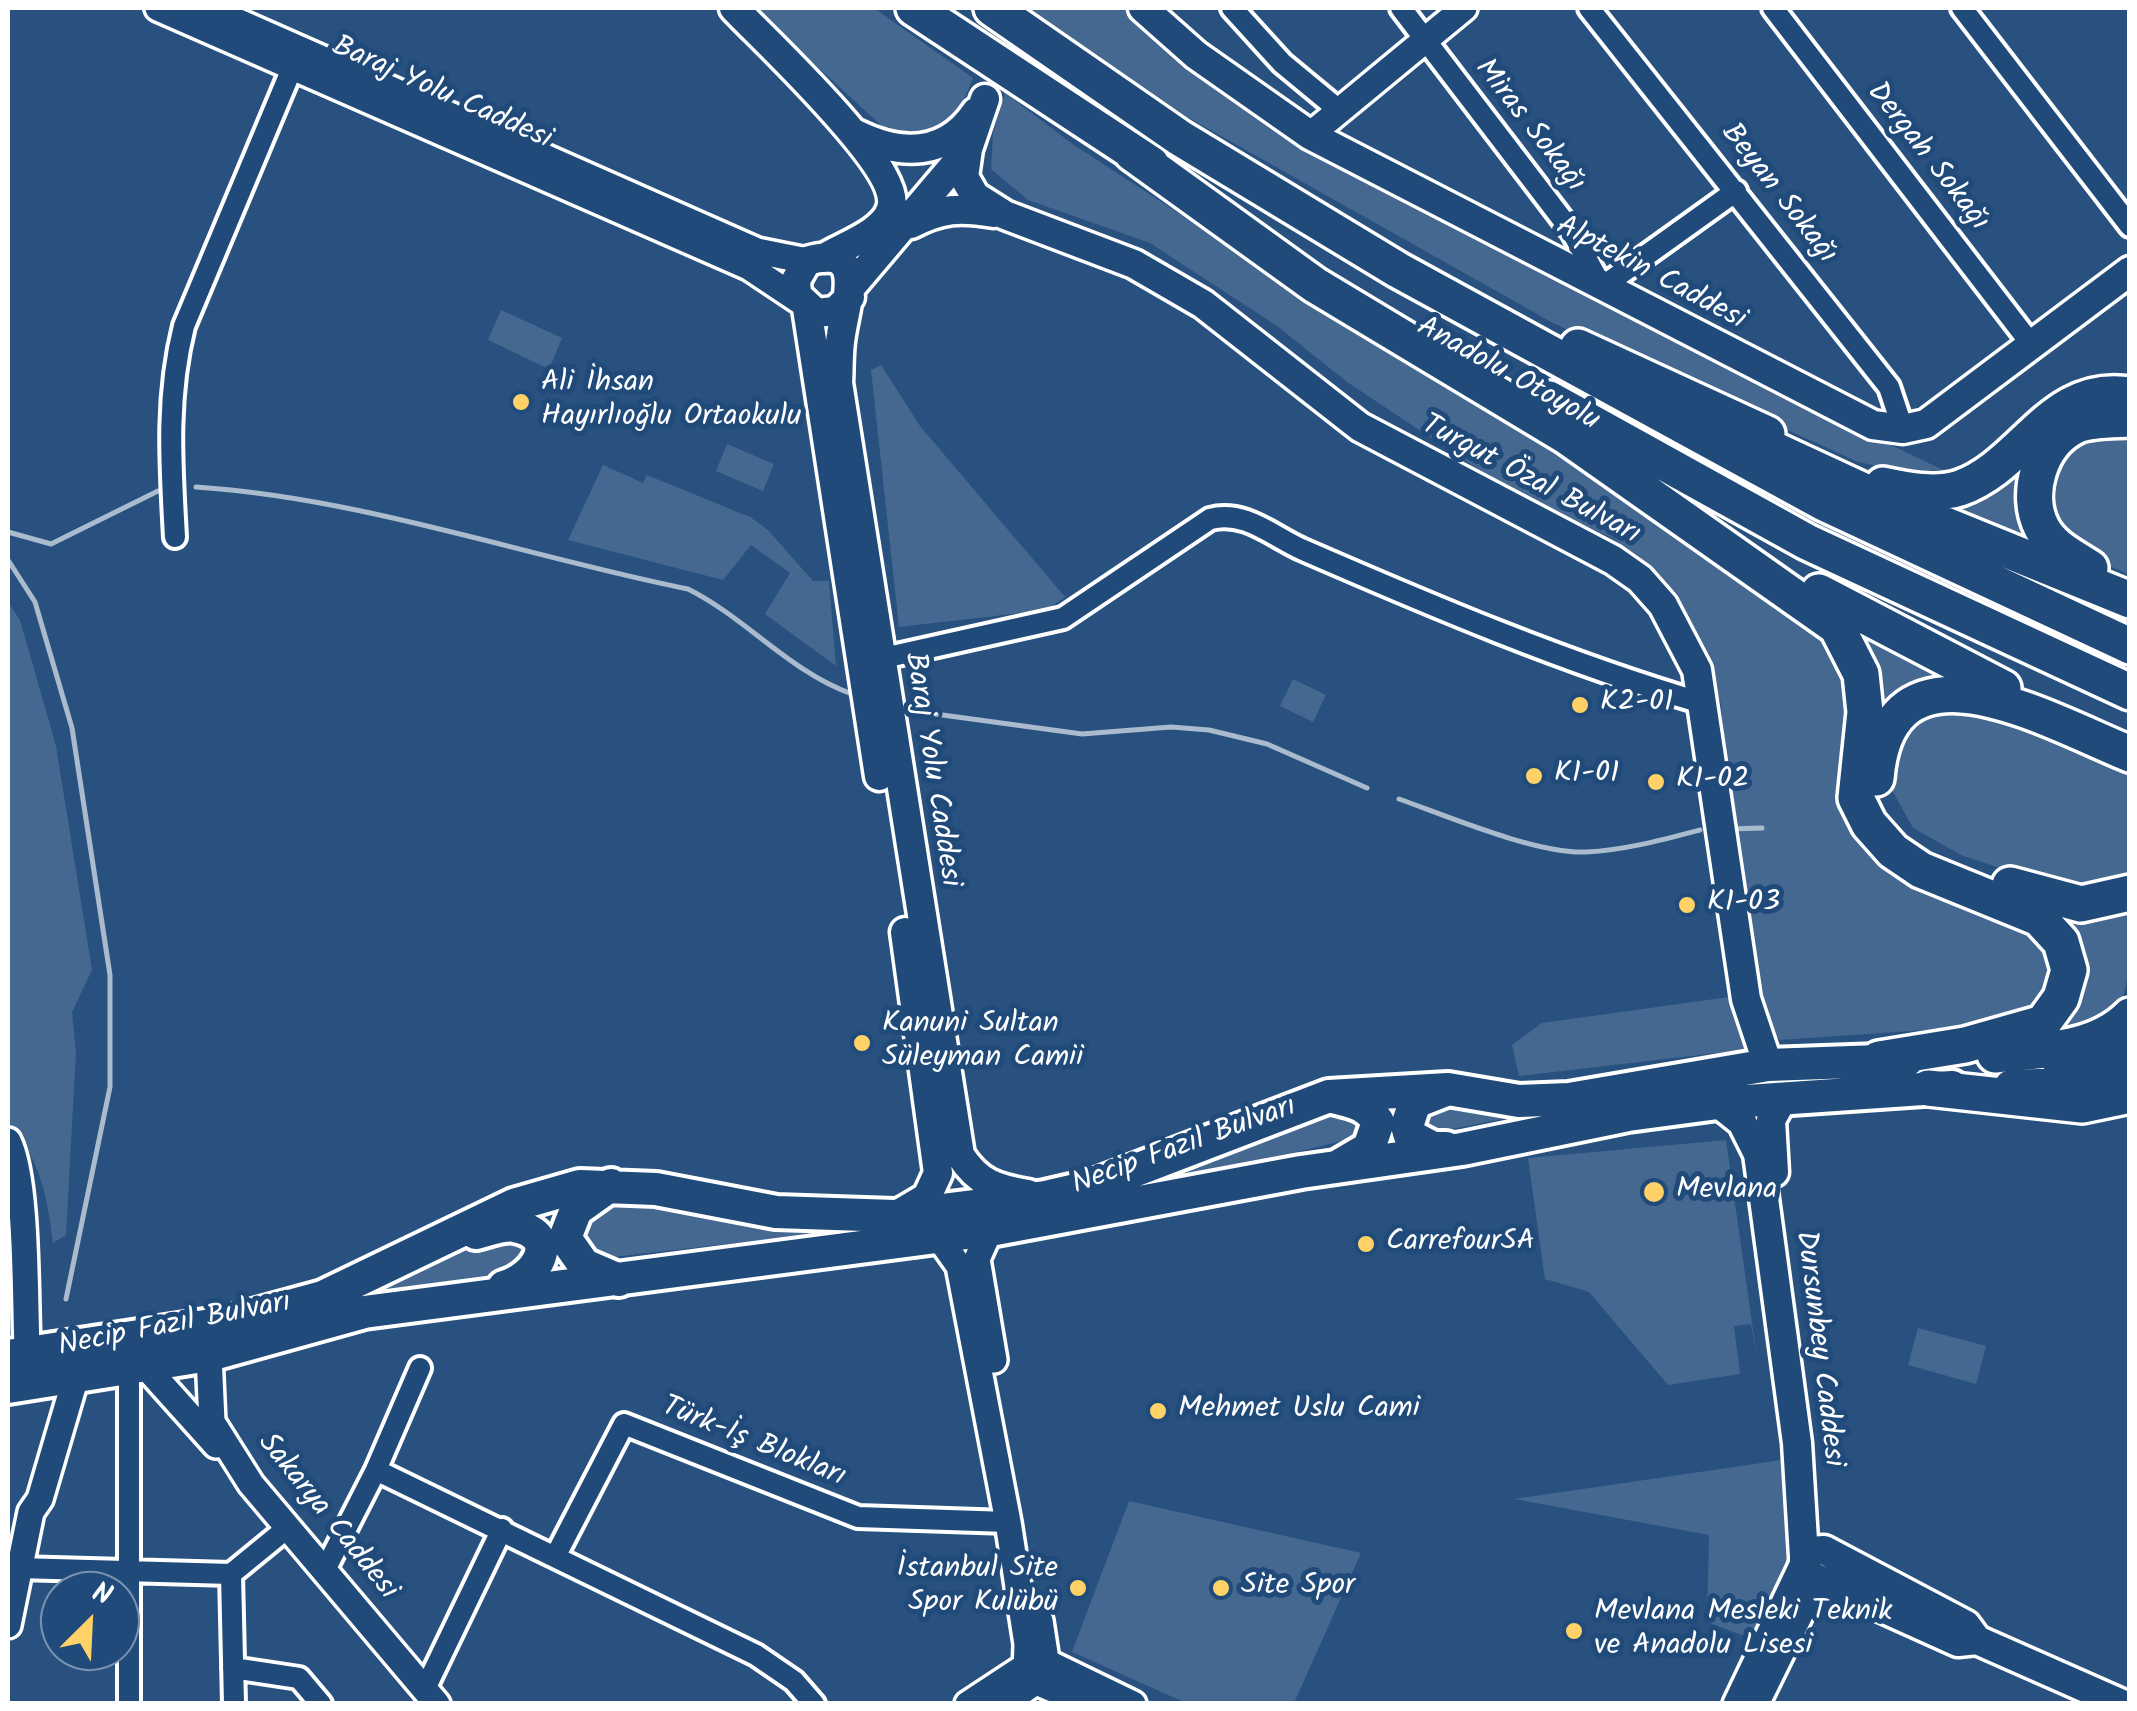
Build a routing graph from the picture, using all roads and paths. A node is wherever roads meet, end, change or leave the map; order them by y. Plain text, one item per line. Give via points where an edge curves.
1 (158, 8) edge
2 (206, 8) edge
3 (734, 8) edge
4 (914, 8) edge
5 (992, 8) edge
6 (1143, 8) edge
7 (1232, 8) edge
8 (1401, 8) edge
9 (1464, 8) edge
10 (1589, 8) edge
11 (1773, 8) edge
12 (1962, 8) edge
13 (1423, 41) junction
14 (297, 56) junction
15 (1340, 110) junction
16 (856, 134) junction
17 (1310, 135) junction
18 (1180, 138) junction
19 (968, 150) junction
20 (1132, 152) junction
21 (1736, 191) junction
22 (1005, 215) junction
23 (2130, 226) edge
24 (896, 232) junction
25 (815, 260) junction
26 (2130, 271) edge
27 (1602, 287) junction
28 (851, 292) junction
29 (804, 305) junction
30 (1504, 313) junction
31 (2032, 344) junction
32 (2130, 395) edge
33 (2130, 418) edge
34 (1903, 429) junction
35 (1608, 464) junction
36 (175, 538) dead end
37 (2130, 591) edge
38 (2130, 600) edge
39 (2130, 646) edge
40 (879, 659) junction
41 (2130, 692) edge
42 (1702, 703) junction
43 (2130, 752) edge
44 (2130, 893) edge
45 (916, 938) junction
46 (2130, 1016) edge
47 (2130, 1048) edge
48 (1879, 1058) junction
49 (1768, 1065) junction
50 (1932, 1074) junction
51 (2130, 1074) edge
52 (1448, 1090) junction
53 (2130, 1094) edge
54 (1329, 1096) junction
55 (1781, 1102) junction
56 (1718, 1103) junction
57 (8, 1142) edge
58 (1462, 1148) junction
59 (1336, 1167) junction
60 (612, 1185) junction
61 (1045, 1197) junction
62 (894, 1216) junction
63 (14, 1222) edge
64 (990, 1230) junction
65 (928, 1238) junction
66 (444, 1241) junction
67 (619, 1280) junction
68 (480, 1294) junction
69 (209, 1355) junction
70 (420, 1368) dead end
71 (138, 1369) junction
72 (18, 1371) edge
73 (75, 1380) junction
74 (376, 1470) junction
75 (252, 1484) junction
76 (1008, 1522) junction
77 (502, 1528) junction
78 (286, 1529) junction
79 (556, 1555) junction
80 (1817, 1564) junction
81 (18, 1568) junction
82 (99, 1571) edge
83 (126, 1571) edge
84 (140, 1572) edge
85 (324, 1572) junction
86 (231, 1574) junction
87 (8, 1625) edge
88 (233, 1668) junction
89 (1037, 1670) junction
90 (128, 1671) edge
91 (431, 1696) edge
92 (128, 1704) edge
93 (234, 1704) edge
94 (321, 1704) edge
95 (814, 1704) edge
96 (968, 1704) edge
97 (1004, 1704) edge
98 (1088, 1704) edge
99 (1134, 1704) edge
100 (1736, 1704) edge
101 (1756, 1704) edge
102 (2122, 1704) edge

1 - 14 street, Baraj Yolu Caddesi
2 - 14 street, Baraj Yolu Caddesi
3 - 16 main road
4 - 20 highway, Anadolu Otoyolu
5 - 18 highway, Anadolu Otoyolu
6 - 17 main road, Alptekin Caddesi via 1196,55
7 - 15 street via 1282,63
8 - 13 street, Miras Sokağı
9 - 13 street
10 - 21 street, Beyan Sokağı
11 - 31 street, Dergah Sokağı
12 - 23 street
13 - 15 street
13 - 27 street, Miras Sokağı via 1572,232
14 - 25 street, Baraj Yolu Caddesi via 757,250
14 - 29 street, Baraj Yolu Caddesi via 749,267
14 - 36 street via 180,341 170,398
15 - 17 street
16 - 19 main road via 882,147 937,147 970,122 985,98
16 - 25 main road via 892,190 891,210 878,228
17 - 27 main road, Alptekin Caddesi
18 - 30 highway
18 - 39 highway, Anadolu Otoyolu via 1398,270 1670,421 1824,503
19 - 22 main road via 964,177 975,196
19 - 24 main road
20 - 35 highway via 1314,286
20 - 41 highway, Anadolu Otoyolu via 1338,280 1807,542
21 - 27 street
21 - 34 street, Beyan Sokağı via 1889,387
22 - 24 main road via 937,210
22 - 42 main road, Turgut Özal Bulvarı via 1134,264 1203,304 1360,427 1640,579 1682,636
24 - 28 main road
25 - 28 main road via 841,264
25 - 29 main road, Baraj Yolu Caddesi via 796,280
26 - 31 main road
27 - 34 main road, Alptekin Caddesi via 1827,404 1873,425
28 - 29 main road via 835,311
28 - 40 main road, Baraj Yolu Caddesi via 838,382
29 - 45 main road, Baraj Yolu Caddesi via 843,564
30 - 32 highway via 1871,483 1914,492 1958,489 1995,469 2050,416 2078,399
30 - 38 highway via 1680,406 1874,496
31 - 34 main road via 1926,424
33 - 37 highway via 2075,426 2049,448 2036,476 2034,506 2054,544
35 - 43 highway via 1864,619
35 - 48 highway via 1837,627 1861,674 1856,798 1893,851 1950,884 2039,918 2062,942 2069,970 2043,1024 1966,1046
40 - 42 street via 1063,618 1222,516 1241,518 1635,684
40 - 45 main road, Baraj Yolu Caddesi
42 - 49 main road, Turgut Özal Bulvarı via 1746,999
43 - 44 highway via 1988,696 1949,691 1903,712 1878,752 1876,782 1883,807 1906,834 1943,860 2046,898 2081,904
45 - 61 main road, Baraj Yolu Caddesi via 960,1155 972,1174 995,1189
45 - 62 main road, Baraj Yolu Caddesi via 938,1173 927,1197
46 - 50 highway via 2111,1034 2084,1044
47 - 50 main road, Necip Fazıl Bulvarı
48 - 49 main road, Necip Fazıl Bulvarı
48 - 50 main road, Necip Fazıl Bulvarı
49 - 52 main road, Necip Fazıl Bulvarı via 1569,1099 1519,1101
50 - 51 main road, Necip Fazıl Bulvarı via 2094,1083
50 - 53 highway via 2082,1105
50 - 55 main road, Necip Fazıl Bulvarı
52 - 54 main road, Necip Fazıl Bulvarı
52 - 58 main road via 1415,1102 1406,1126 1421,1143
54 - 59 main road via 1359,1103 1378,1122 1369,1148
54 - 61 main road, Necip Fazıl Bulvarı via 1185,1154
55 - 56 main road, Necip Fazıl Bulvarı
55 - 80 main road, Dursunbey Caddesi via 1771,1120 1771,1142
56 - 58 main road, Necip Fazıl Bulvarı
56 - 80 main road, Dursunbey Caddesi via 1742,1122 1758,1154
57 - 63 street via 16,1162
58 - 59 main road, Necip Fazıl Bulvarı
59 - 64 main road, Necip Fazıl Bulvarı
60 - 62 main road, Necip Fazıl Bulvarı via 776,1212
60 - 66 main road, Necip Fazıl Bulvarı via 550,1192
60 - 67 main road via 576,1210 565,1238 584,1265
61 - 62 main road, Necip Fazıl Bulvarı
63 - 72 street
64 - 65 main road, Necip Fazıl Bulvarı
64 - 89 street via 977,1261
65 - 67 main road, Necip Fazıl Bulvarı
65 - 76 street via 942,1242 959,1266
66 - 68 main road via 512,1225 540,1244 529,1277
66 - 72 main road, Necip Fazıl Bulvarı via 308,1301
67 - 68 main road, Necip Fazıl Bulvarı
68 - 69 main road, Necip Fazıl Bulvarı via 364,1312
69 - 71 main road, Necip Fazıl Bulvarı
69 - 75 street, Sakarya Caddesi via 212,1422
70 - 74 street
71 - 73 main road, Necip Fazıl Bulvarı
71 - 75 street
71 - 83 street
72 - 73 main road, Necip Fazıl Bulvarı
73 - 81 street
74 - 77 street
74 - 85 street
75 - 78 street, Sakarya Caddesi
76 - 79 street, Türk-İş Blokları via 858,1518 624,1424
76 - 89 street
77 - 79 street
77 - 91 street
78 - 85 street, Sakarya Caddesi
78 - 86 street
79 - 95 street via 756,1655
80 - 100 street
80 - 101 street
80 - 102 main road via 1958,1642 1978,1640
81 - 82 street
81 - 87 street
84 - 86 street
85 - 91 street, Sakarya Caddesi
86 - 88 street
88 - 93 street
88 - 94 street via 299,1678
89 - 96 street
89 - 97 street
89 - 98 street
89 - 99 street
90 - 92 street

